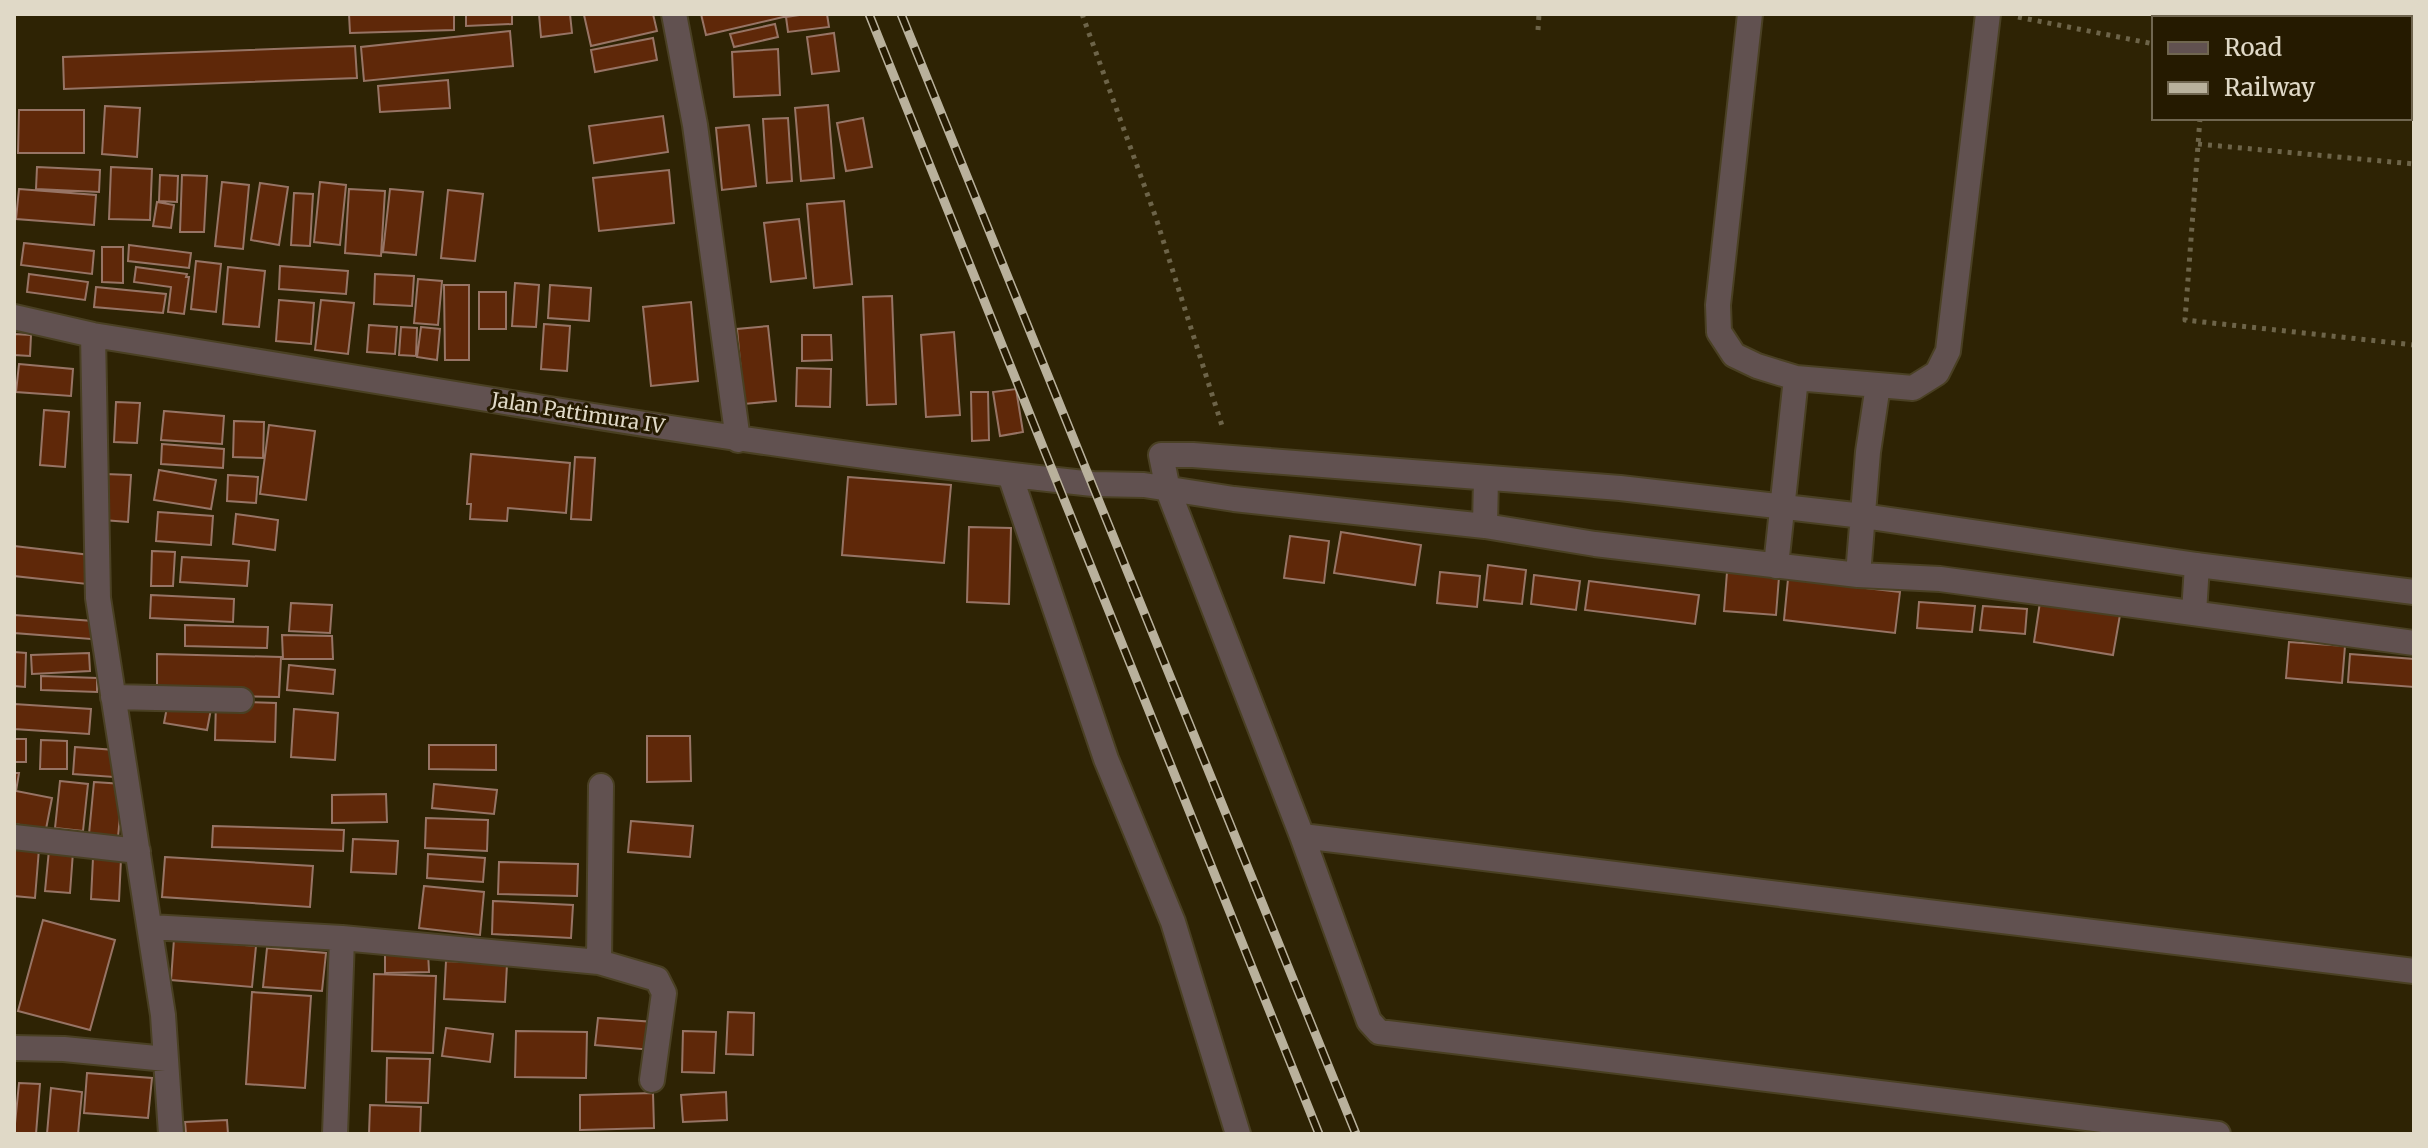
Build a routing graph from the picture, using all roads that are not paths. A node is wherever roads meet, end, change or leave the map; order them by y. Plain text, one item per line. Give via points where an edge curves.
1 (674, 14) edge
2 (1750, 14) edge
3 (1988, 14) edge
4 (14, 317) edge
5 (93, 335) junction
6 (1796, 378) junction
7 (1878, 385) junction
8 (738, 440) junction
9 (1010, 475) junction
10 (1486, 478) junction
11 (1156, 487) junction
12 (1783, 506) junction
13 (1863, 516) junction
14 (1485, 526) junction
15 (2197, 565) junction
16 (1776, 566) junction
17 (1858, 575) junction
18 (2414, 592) edge
19 (2194, 613) junction
20 (2414, 643) edge
21 (113, 697) junction
22 (241, 700) dead end
23 (601, 786) dead end
24 (1302, 836) junction
25 (14, 837) edge
26 (138, 851) junction
27 (150, 927) junction
28 (342, 938) junction
29 (599, 962) junction
30 (2414, 971) edge
31 (14, 1048) edge
32 (166, 1059) junction
33 (652, 1080) dead end
34 (171, 1134) edge
35 (335, 1134) edge
36 (1238, 1134) edge
37 (2218, 1134) edge

1 - 8 street via 695,125
2 - 6 street via 1719,332 1734,355
3 - 7 street via 1948,351 1937,373 1913,388
4 - 5 street, Jalan Pattimura IV
5 - 8 street, Jalan Pattimura IV
5 - 21 street via 98,598
6 - 7 street
6 - 12 street
7 - 13 street
8 - 9 street, Jalan Pattimura IV
9 - 11 street, Jalan Pattimura IV
9 - 36 street via 1106,759 1173,922
10 - 11 street via 1161,455
10 - 12 street
10 - 14 street
11 - 14 street, Jalan Pattimura IV
11 - 24 street
12 - 13 street
12 - 16 street
13 - 15 street
13 - 17 street
14 - 16 street, Jalan Pattimura IV
15 - 18 street
15 - 19 street
16 - 17 street, Jalan Pattimura IV
17 - 19 street, Jalan Pattimura IV via 1940,579
19 - 20 street, Jalan Pattimura IV
21 - 22 street
21 - 26 street
23 - 29 street
24 - 30 street
24 - 37 street via 1369,1021 1379,1032
25 - 26 street
26 - 27 street
27 - 28 street
27 - 32 street
28 - 29 street
28 - 35 street
29 - 33 street via 657,979 664,993
31 - 32 street
32 - 34 street

